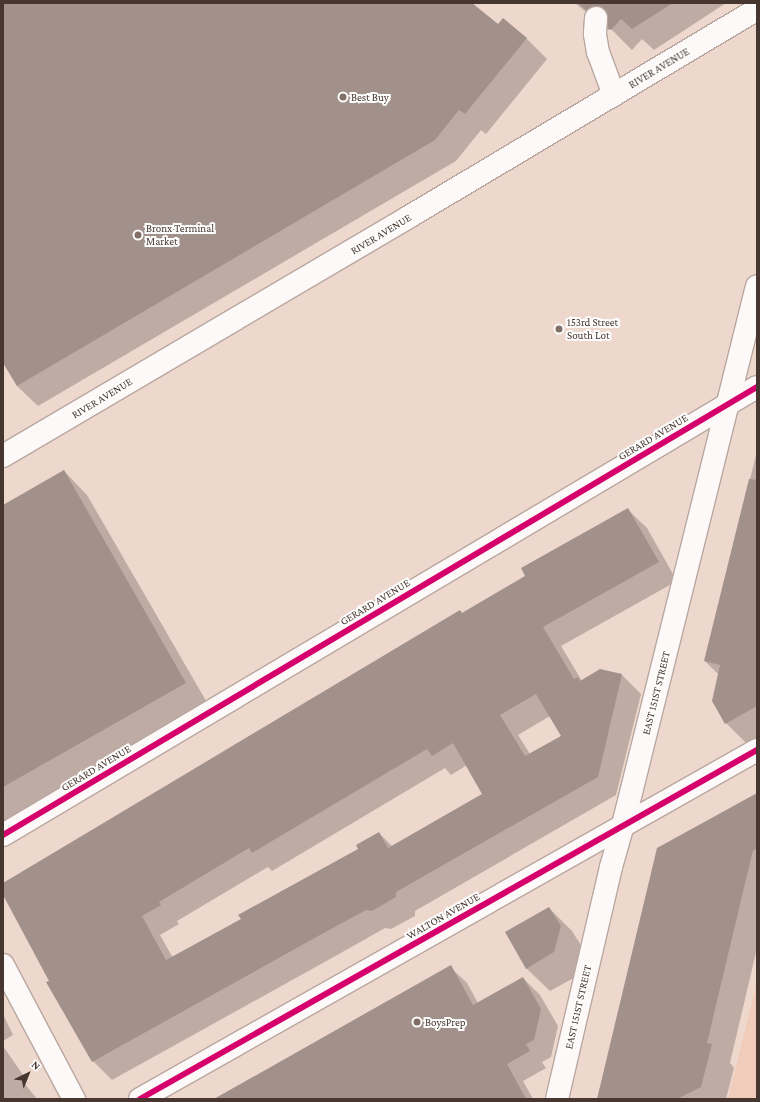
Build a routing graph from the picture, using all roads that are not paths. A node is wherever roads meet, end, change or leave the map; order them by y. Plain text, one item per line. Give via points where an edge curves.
1 (757, 9) edge
2 (596, 18) dead end
3 (614, 95) junction
4 (757, 286) edge
5 (757, 387) edge
6 (729, 404) junction
7 (3, 456) edge
8 (757, 750) edge
9 (623, 825) junction
10 (3, 835) edge
11 (3, 965) edge
12 (74, 1099) edge
13 (140, 1099) edge
14 (557, 1099) edge

1 - 3 street, RIVER AVENUE
2 - 3 street via 598,52
3 - 7 street, RIVER AVENUE
4 - 6 street, EAST 151ST STREET
5 - 6 street, GERARD AVENUE
6 - 9 street, EAST 151ST STREET
6 - 10 street, GERARD AVENUE
8 - 9 street, WALTON AVENUE
9 - 13 street, WALTON AVENUE
9 - 14 street, EAST 151ST STREET
11 - 12 street

